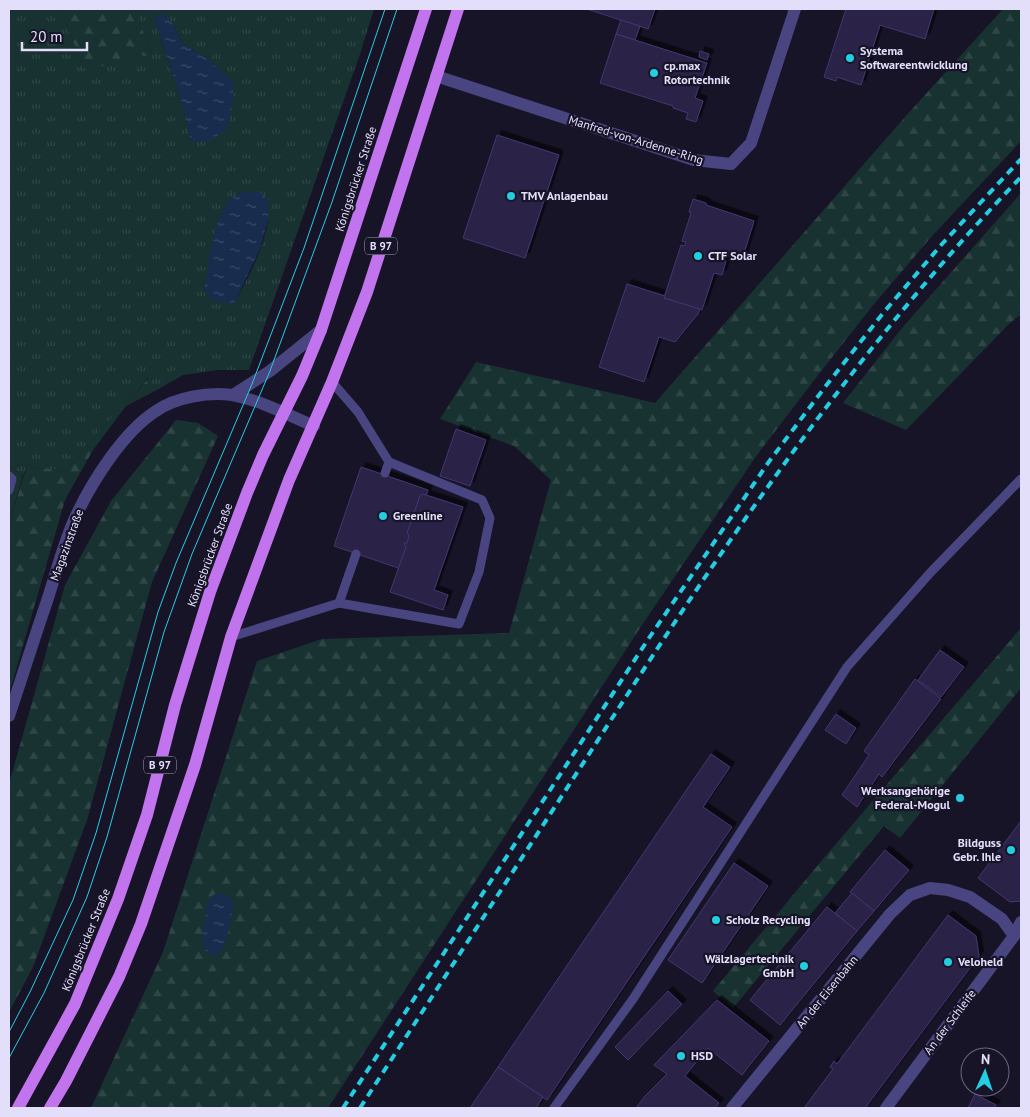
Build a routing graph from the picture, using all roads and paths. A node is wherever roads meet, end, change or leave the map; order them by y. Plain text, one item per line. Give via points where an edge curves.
1 (426, 9) edge
2 (458, 9) edge
3 (795, 9) edge
4 (436, 76) junction
5 (321, 330) junction
6 (332, 382) junction
7 (233, 396) junction
8 (284, 413) junction
9 (314, 426) junction
10 (388, 462) junction
11 (385, 473) dead end
12 (10, 477) edge
13 (1021, 479) edge
14 (9, 490) edge
15 (356, 554) dead end
16 (339, 603) junction
17 (231, 638) junction
18 (9, 716) edge
19 (1021, 922) edge
20 (1018, 937) edge
21 (18, 1108) edge
22 (50, 1108) edge
23 (554, 1108) edge
24 (732, 1108) edge
25 (886, 1108) edge

1 - 5 main road, Königsbrücker Straße / B 97
2 - 4 main road, B 97
3 - 4 street, Manfred-von-Ardenne-Ring via 751,143 731,164 694,160
4 - 6 main road, B 97 via 367,292
5 - 7 street
5 - 8 main road, Königsbrücker Straße / B 97
6 - 9 main road, B 97
6 - 10 lane via 358,412
7 - 8 street, Magazinstraße
7 - 18 street, Magazinstraße via 174,401 142,422 107,461 74,520
8 - 9 street, Magazinstraße
8 - 21 main road, Königsbrücker Straße / B 97 via 247,493 210,592 175,705 147,815 118,899 75,1004
9 - 17 main road, B 97 via 289,480
10 - 11 lane
10 - 16 lane via 482,500 490,518 479,572 459,624
12 - 14 lane
13 - 23 lane via 930,573 847,667 634,999
15 - 16 lane
16 - 17 lane
17 - 22 main road, B 97 via 195,765 141,924 119,977
19 - 20 street, An der Schleife
20 - 24 street, An der Eisenbahn via 1002,918 970,897 930,888 910,895 890,914
20 - 25 street, An der Schleife

